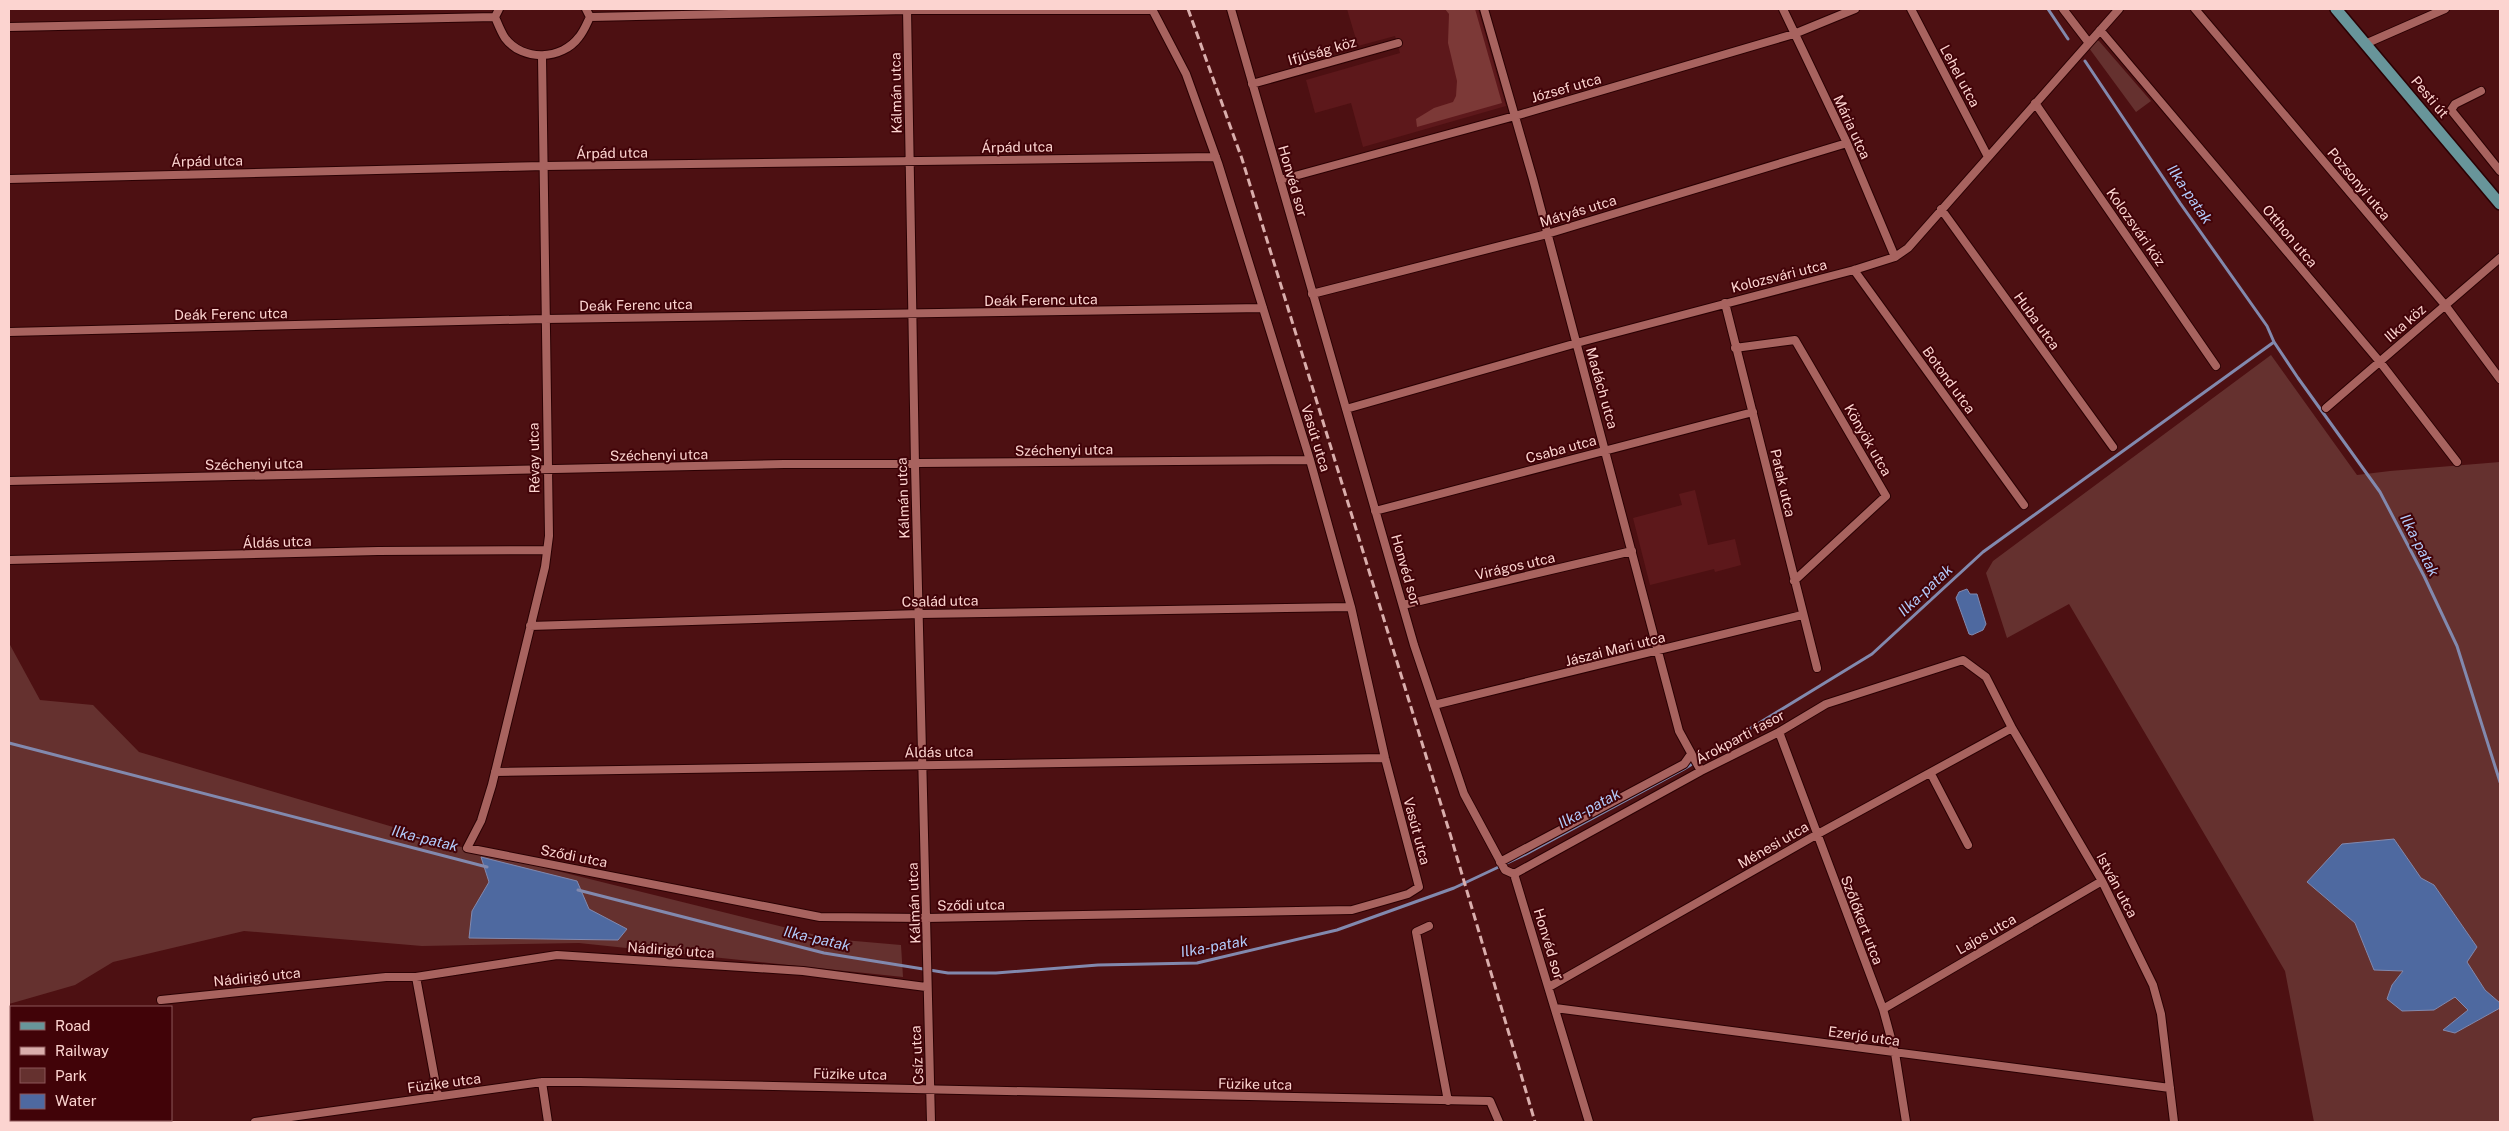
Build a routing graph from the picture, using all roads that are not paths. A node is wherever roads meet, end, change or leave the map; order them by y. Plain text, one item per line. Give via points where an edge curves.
1 (499, 9) edge
2 (586, 9) edge
3 (907, 9) edge
4 (1152, 9) edge
5 (1230, 9) edge
6 (1484, 9) edge
7 (1783, 9) edge
8 (1854, 9) edge
9 (1911, 9) edge
10 (2063, 9) edge
11 (2118, 9) edge
12 (2195, 9) edge
13 (2336, 9) edge
14 (2445, 9) edge
15 (495, 17) junction
16 (590, 17) junction
17 (9, 27) edge
18 (2100, 30) junction
19 (1794, 34) junction
20 (1398, 43) dead end
21 (2089, 43) junction
22 (2365, 44) junction
23 (542, 56) junction
24 (1252, 84) junction
25 (2480, 92) dead end
26 (2035, 103) junction
27 (1515, 116) junction
28 (1847, 142) junction
29 (1988, 155) junction
30 (1216, 156) junction
31 (910, 162) junction
32 (544, 166) junction
33 (2500, 171) edge
34 (9, 179) edge
35 (1280, 180) junction
36 (2500, 204) edge
37 (1941, 209) junction
38 (1547, 234) junction
39 (1895, 257) junction
40 (2500, 258) edge
41 (1854, 270) junction
42 (1312, 294) junction
43 (1725, 303) junction
44 (2445, 305) junction
45 (1263, 308) junction
46 (914, 314) junction
47 (545, 319) junction
48 (9, 332) edge
49 (1576, 343) junction
50 (1735, 348) junction
51 (2380, 362) junction
52 (2216, 366) dead end
53 (2500, 379) edge
54 (2326, 408) dead end
55 (1346, 409) junction
56 (1754, 412) junction
57 (2113, 447) dead end
58 (1606, 450) junction
59 (1310, 460) junction
60 (2457, 462) dead end
61 (915, 465) junction
62 (547, 470) junction
63 (9, 481) edge
64 (2024, 505) dead end
65 (1376, 511) junction
66 (547, 550) junction
67 (1632, 550) junction
68 (9, 560) edge
69 (1794, 581) junction
70 (1403, 605) junction
71 (1351, 607) junction
72 (920, 614) junction
73 (1802, 615) junction
74 (530, 626) junction
75 (1659, 651) junction
76 (1817, 668) dead end
77 (1986, 677) joint
78 (1434, 705) junction
79 (2012, 728) junction
80 (1779, 732) junction
81 (1692, 755) junction
82 (1384, 758) junction
83 (922, 764) junction
84 (1700, 769) junction
85 (495, 772) junction
86 (1931, 774) junction
87 (1816, 835) junction
88 (1968, 845) dead end
89 (467, 848) joint
90 (1502, 865) junction
91 (1514, 874) junction
92 (2102, 880) junction
93 (1419, 887) joint
94 (926, 918) junction
95 (1429, 926) dead end
96 (416, 978) junction
97 (926, 987) junction
98 (1549, 987) junction
99 (161, 1000) dead end
100 (1556, 1008) junction
101 (1883, 1010) junction
102 (1895, 1053) junction
103 (542, 1082) junction
104 (931, 1088) junction
105 (2170, 1088) junction
106 (438, 1096) junction
107 (1448, 1100) junction
108 (255, 1122) edge
109 (548, 1122) edge
110 (930, 1122) edge
111 (1499, 1122) edge
112 (1589, 1122) edge
113 (1906, 1122) edge
114 (2174, 1122) edge

1 - 15 street
2 - 16 street
3 - 4 street
3 - 16 street
3 - 31 street, Kálmán utca
4 - 30 street, Vasút utca via 1186,74
5 - 24 street, Honvéd sor
6 - 27 street, Madách utca
7 - 19 street, Mária utca
8 - 19 street, József utca
9 - 29 street, Lehel utca
10 - 21 street
11 - 18 street, Kolozsvári utca
12 - 44 street, Pozsonyi utca
13 - 22 main road, Pesti út
14 - 22 street
15 - 17 street
15 - 23 street via 506,39 516,47
16 - 23 street via 580,37 566,49
18 - 21 street, Kolozsvári utca
18 - 51 street, Otthon utca
19 - 27 street, József utca
19 - 28 street, Mária utca
20 - 24 street, Ifjúság köz
21 - 26 street, Kolozsvári utca
22 - 36 main road, Pesti út
23 - 32 street, Révay utca
24 - 35 street, Honvéd sor
25 - 33 street via 2455,104 2451,110
26 - 29 street, Kolozsvári utca
26 - 52 street, Kolozsvári köz
27 - 35 street, József utca
27 - 38 street, Madách utca
28 - 38 street, Mátyás utca
28 - 39 street, Mária utca
29 - 37 street, Kolozsvári utca
30 - 31 street, Árpád utca
30 - 45 street, Vasút utca
31 - 32 street, Árpád utca
31 - 46 street, Kálmán utca
32 - 34 street, Árpád utca
32 - 47 street, Révay utca
35 - 42 street, Honvéd sor
37 - 39 street, Kolozsvári utca via 1908,248
37 - 57 street, Huba utca
38 - 42 street, Mátyás utca
38 - 49 street, Madách utca
39 - 41 street, Kolozsvári utca
40 - 44 street, Ilka köz
41 - 43 street, Kolozsvári utca
41 - 64 street, Botond utca
42 - 55 street, Honvéd sor
43 - 49 street, Kolozsvári utca
43 - 50 street, Patak utca
44 - 51 street, Ilka köz
44 - 53 street, Pozsonyi utca
45 - 46 street, Deák Ferenc utca
45 - 59 street, Vasút utca
46 - 47 street, Deák Ferenc utca
46 - 61 street, Kálmán utca
47 - 48 street, Deák Ferenc utca
47 - 62 street, Révay utca
49 - 55 street, Kolozsvári utca
49 - 58 street, Madách utca
50 - 56 street, Patak utca
50 - 69 street, Könyök utca via 1795,340 1886,496
51 - 54 street, Ilka köz
51 - 60 street, Otthon utca
55 - 65 street, Honvéd sor
56 - 58 street, Csaba utca
56 - 69 street, Patak utca
58 - 65 street, Csaba utca
58 - 67 street, Madách utca
59 - 61 street, Széchenyi utca
59 - 71 street, Vasút utca
61 - 62 street, Széchenyi utca via 784,464
61 - 72 street, Kálmán utca
62 - 63 street, Széchenyi utca
62 - 66 street, Révay utca
65 - 70 street, Honvéd sor
66 - 68 street, Áldás utca
66 - 74 street, Révay utca
67 - 70 street, Virágos utca
67 - 75 street, Madách utca
69 - 73 street, Patak utca
70 - 78 street, Honvéd sor
71 - 72 street, Család utca
71 - 82 street, Vasút utca
72 - 74 street, Család utca
72 - 83 street, Kálmán utca
73 - 75 street, Jászai Mari utca
73 - 76 street, Patak utca
74 - 85 street, Révay utca
75 - 78 street, Jászai Mari utca
75 - 81 street, Madách utca via 1679,731
77 - 79 street, István utca
77 - 80 street, Árokparti fasor via 1963,660 1826,704
78 - 90 street, Honvéd sor via 1464,794
79 - 86 street, Ménesi utca
79 - 92 street, István utca
80 - 84 street, Árokparti fasor
80 - 87 street, Szőlőkert utca
81 - 84 street, Madách utca
81 - 90 street, Árokparti fasor via 1684,764
82 - 83 street, Áldás utca
82 - 93 street, Vasút utca
83 - 85 street, Áldás utca
83 - 94 street, Kálmán utca
84 - 91 street, Árokparti fasor
85 - 89 street, Révay utca via 481,822
86 - 87 street, Ménesi utca
86 - 88 street
87 - 98 street, Ménesi utca
87 - 101 street, Szőlőkert utca
89 - 94 street, Sződi utca via 820,917
90 - 91 street
91 - 98 street, Honvéd sor
92 - 101 street, Lajos utca
92 - 105 street, István utca via 2153,985 2161,1014
93 - 94 street, Sződi utca via 1408,894 1352,910
94 - 97 street, Kálmán utca
95 - 107 street via 1416,932
96 - 97 street, Nádirigó utca via 557,955 803,971
96 - 99 street, Nádirigó utca via 386,977
96 - 106 street
97 - 104 street, Csíz utca
98 - 100 street, Honvéd sor
100 - 102 street, Ezerjó utca
100 - 112 street, Honvéd sor
101 - 102 street, Szőlőkert utca
102 - 105 street, Ezerjó utca
102 - 113 street, Szőlőkert utca
103 - 104 street, Füzike utca
103 - 106 street, Füzike utca
103 - 109 street
104 - 107 street, Füzike utca
104 - 110 street, Csíz utca
105 - 114 street, István utca
106 - 108 street, Füzike utca
107 - 111 street, Füzike utca via 1490,1101

